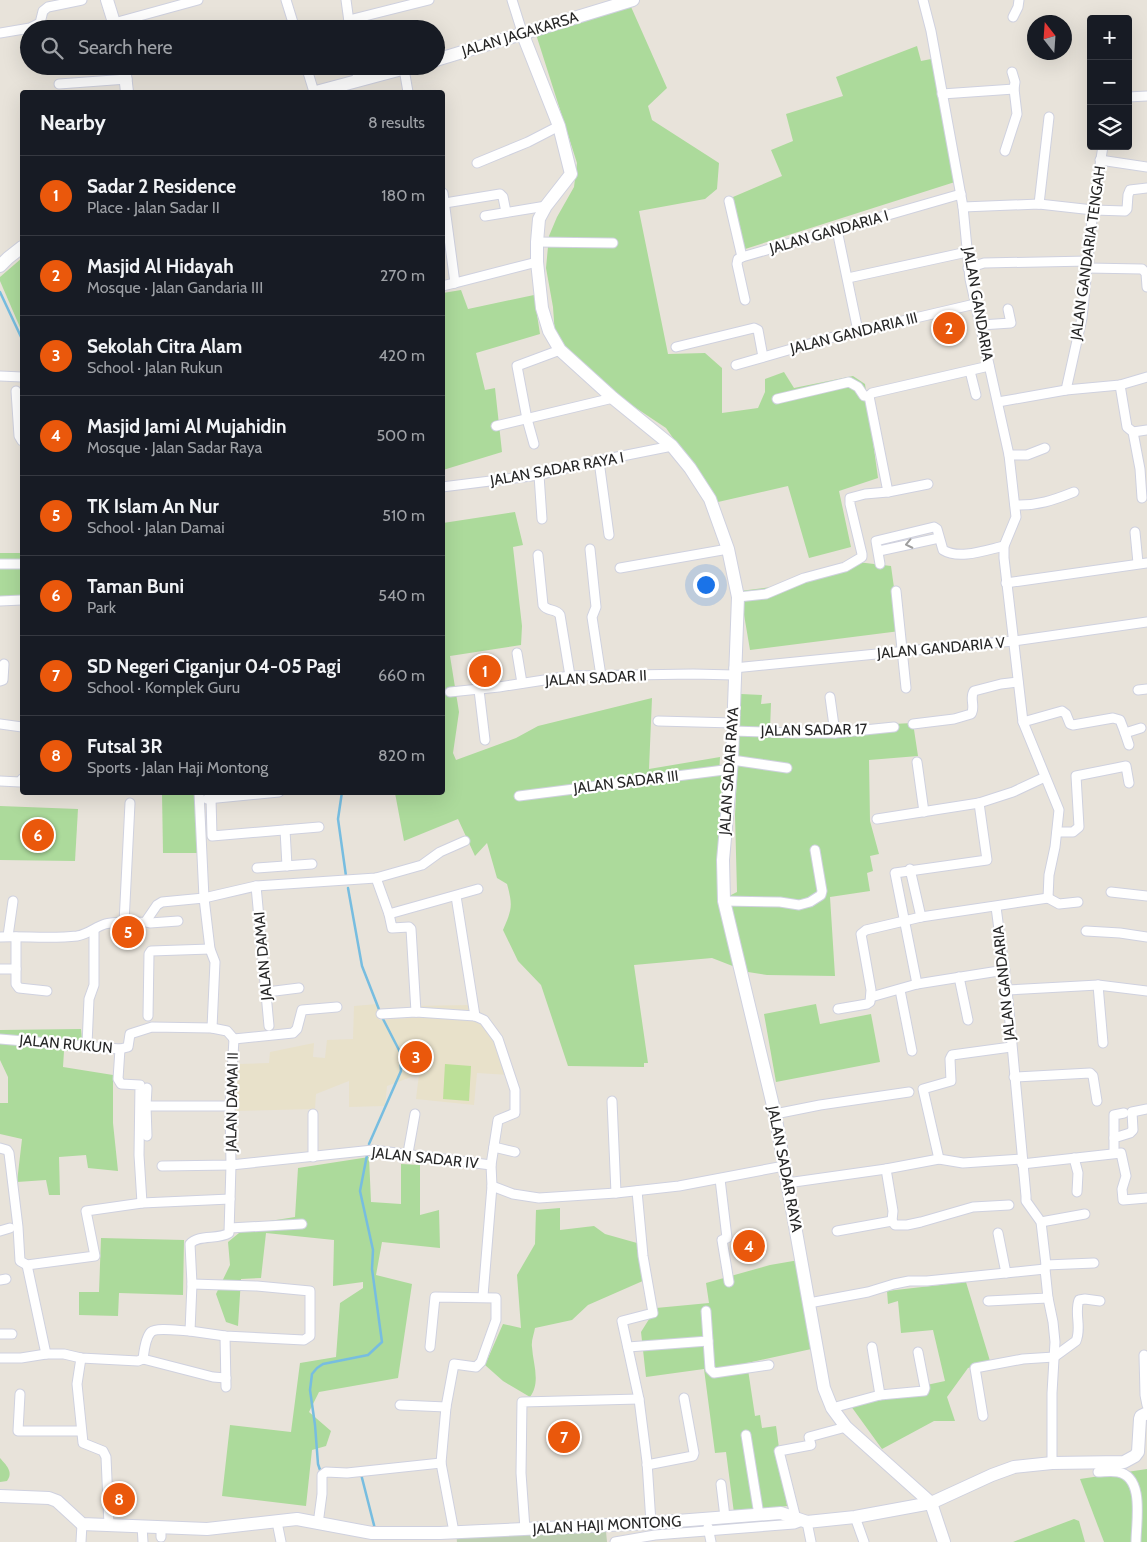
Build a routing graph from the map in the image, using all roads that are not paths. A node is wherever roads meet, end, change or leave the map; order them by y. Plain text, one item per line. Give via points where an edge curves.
1 (82, 0) edge
2 (106, 0) edge
3 (198, 0) edge
4 (286, 0) edge
5 (346, 0) edge
6 (428, 0) edge
7 (512, 0) edge
8 (633, 0) edge
9 (923, 0) edge
10 (1019, 0) edge
11 (610, 3) edge
12 (1013, 17) dead end
13 (41, 20) edge
14 (113, 20) edge
15 (134, 20) edge
16 (292, 20) edge
17 (348, 20) edge
18 (362, 20) edge
19 (20, 30) edge
20 (0, 33) edge
21 (523, 35) junction
22 (445, 57) edge
23 (1012, 72) dead end
24 (108, 75) edge
25 (125, 75) edge
26 (309, 75) edge
27 (357, 75) edge
28 (379, 75) edge
29 (409, 75) edge
30 (358, 80) junction
31 (59, 84) dead end
32 (345, 88) edge
33 (1014, 89) junction
34 (128, 90) edge
35 (314, 90) edge
36 (330, 90) edge
37 (408, 90) edge
38 (942, 94) junction
39 (1147, 96) edge
40 (1132, 97) edge
41 (1049, 116) dead end
42 (559, 126) junction
43 (1102, 150) edge
44 (1005, 151) dead end
45 (1100, 160) junction
46 (477, 162) dead end
47 (1147, 167) edge
48 (1147, 188) edge
49 (961, 194) junction
50 (445, 198) edge
51 (729, 201) dead end
52 (1039, 204) junction
53 (445, 206) edge
54 (543, 206) junction
55 (963, 207) junction
56 (1094, 210) junction
57 (506, 212) junction
58 (485, 216) dead end
59 (535, 220) dead end
60 (837, 230) junction
61 (537, 242) junction
62 (613, 243) dead end
63 (20, 248) edge
64 (967, 252) junction
65 (742, 257) junction
66 (537, 262) junction
67 (1088, 265) junction
68 (0, 266) edge
69 (968, 268) junction
70 (1146, 274) edge
71 (848, 278) junction
72 (455, 283) junction
73 (445, 285) edge
74 (1147, 287) edge
75 (745, 300) dead end
76 (975, 304) junction
77 (1008, 309) dead end
78 (981, 326) junction
79 (858, 331) junction
80 (676, 347) dead end
81 (560, 350) junction
82 (763, 356) junction
83 (736, 365) dead end
84 (989, 366) junction
85 (970, 371) junction
86 (0, 376) edge
87 (1147, 377) edge
88 (20, 378) edge
89 (1120, 385) junction
90 (1066, 390) junction
91 (16, 391) dead end
92 (976, 395) dead end
93 (869, 396) junction
94 (613, 398) junction
95 (777, 399) dead end
96 (998, 402) junction
97 (527, 419) junction
98 (496, 426) dead end
99 (1147, 430) edge
100 (1133, 432) junction
101 (20, 438) edge
102 (534, 444) dead end
103 (672, 446) junction
104 (1045, 448) dead end
105 (1009, 455) junction
106 (598, 461) junction
107 (539, 475) junction
108 (928, 484) dead end
109 (445, 487) edge
110 (888, 492) junction
111 (1074, 492) dead end
112 (1142, 498) dead end
113 (1015, 505) junction
114 (542, 519) dead end
115 (1135, 532) dead end
116 (609, 535) dead end
117 (939, 538) junction
118 (1004, 546) junction
119 (590, 549) dead end
120 (728, 549) junction
121 (879, 551) junction
122 (538, 555) dead end
123 (1142, 563) edge
124 (0, 564) edge
125 (20, 564) edge
126 (880, 564) dead end
127 (620, 568) dead end
128 (1006, 583) junction
129 (896, 590) dead end
130 (738, 597) junction
131 (20, 600) edge
132 (0, 601) edge
133 (1147, 622) edge
134 (1014, 642) junction
135 (902, 652) junction
136 (517, 653) dead end
137 (4, 664) dead end
138 (734, 672) junction
139 (570, 676) junction
140 (601, 676) junction
141 (0, 681) edge
142 (1018, 682) junction
143 (522, 683) junction
144 (906, 688) dead end
145 (479, 690) junction
146 (450, 692) dead end
147 (830, 697) dead end
148 (658, 721) dead end
149 (1023, 722) junction
150 (0, 724) edge
151 (913, 724) dead end
152 (734, 727) junction
153 (894, 727) dead end
154 (20, 728) edge
155 (1141, 728) dead end
156 (835, 733) junction
157 (1125, 733) junction
158 (485, 740) dead end
159 (1129, 745) dead end
160 (917, 762) dead end
161 (732, 764) junction
162 (787, 768) dead end
163 (1045, 777) junction
164 (0, 781) edge
165 (20, 782) edge
166 (1129, 783) dead end
167 (245, 795) edge
168 (199, 796) edge
169 (519, 796) dead end
170 (211, 798) junction
171 (130, 803) dead end
172 (979, 803) junction
173 (924, 812) junction
174 (876, 819) dead end
175 (319, 828) dead end
176 (285, 830) junction
177 (1057, 832) junction
178 (465, 842) dead end
179 (815, 850) dead end
180 (312, 864) dead end
181 (288, 866) junction
182 (257, 868) dead end
183 (910, 870) junction
184 (376, 878) junction
185 (256, 886) junction
186 (478, 889) dead end
187 (1111, 892) dead end
188 (456, 896) junction
189 (1147, 896) edge
190 (204, 898) junction
191 (1048, 898) junction
192 (724, 900) junction
193 (13, 901) dead end
194 (1078, 902) dead end
195 (996, 907) junction
196 (390, 914) junction
197 (921, 917) junction
198 (146, 921) junction
199 (178, 921) dead end
200 (904, 922) junction
201 (124, 923) junction
202 (94, 930) junction
203 (1086, 931) dead end
204 (8, 937) edge
205 (1147, 937) edge
206 (210, 949) junction
207 (0, 968) edge
208 (16, 969) junction
209 (1005, 970) junction
210 (959, 977) junction
211 (917, 984) junction
212 (1098, 986) junction
213 (299, 988) dead end
214 (900, 990) junction
215 (1007, 990) junction
216 (47, 991) dead end
217 (1147, 991) edge
218 (267, 992) junction
219 (871, 997) junction
220 (338, 1007) dead end
221 (838, 1009) dead end
222 (416, 1012) junction
223 (381, 1014) dead end
224 (148, 1016) dead end
225 (475, 1016) junction
226 (968, 1020) dead end
227 (269, 1026) dead end
228 (212, 1028) junction
229 (0, 1039) edge
230 (234, 1039) junction
231 (1103, 1043) dead end
232 (87, 1045) junction
233 (1011, 1047) junction
234 (120, 1049) junction
235 (912, 1051) dead end
236 (1014, 1077) junction
237 (147, 1088) dead end
238 (909, 1092) dead end
239 (612, 1101) dead end
240 (1098, 1101) dead end
241 (146, 1106) junction
242 (230, 1106) junction
243 (1147, 1109) edge
244 (1124, 1113) dead end
245 (312, 1114) dead end
246 (415, 1114) dead end
247 (775, 1114) junction
248 (147, 1136) dead end
249 (1114, 1138) junction
250 (494, 1147) junction
251 (0, 1148) edge
252 (515, 1152) dead end
253 (1114, 1152) junction
254 (408, 1153) junction
255 (314, 1157) junction
256 (1074, 1158) junction
257 (938, 1159) junction
258 (1022, 1162) junction
259 (491, 1165) junction
260 (162, 1166) dead end
261 (231, 1166) junction
262 (784, 1166) junction
263 (886, 1169) junction
264 (720, 1179) junction
265 (787, 1183) junction
266 (492, 1186) junction
267 (637, 1191) junction
268 (1077, 1192) dead end
269 (616, 1193) junction
270 (1147, 1198) edge
271 (230, 1199) junction
272 (142, 1203) junction
273 (1008, 1205) dead end
274 (1085, 1214) dead end
275 (892, 1221) junction
276 (1041, 1222) junction
277 (302, 1224) dead end
278 (10, 1228) dead end
279 (230, 1228) junction
280 (837, 1231) dead end
281 (0, 1232) edge
282 (998, 1233) dead end
283 (1094, 1263) dead end
284 (27, 1265) junction
285 (1046, 1267) junction
286 (1006, 1273) junction
287 (728, 1282) dead end
288 (192, 1284) junction
289 (483, 1296) junction
290 (1048, 1298) junction
291 (988, 1301) dead end
292 (1100, 1301) dead end
293 (809, 1304) junction
294 (706, 1311) dead end
295 (190, 1331) junction
296 (0, 1334) edge
297 (12, 1334) dead end
298 (226, 1336) junction
299 (708, 1341) junction
300 (430, 1347) dead end
301 (628, 1347) junction
302 (872, 1347) dead end
303 (918, 1352) dead end
304 (46, 1354) junction
305 (1144, 1355) dead end
306 (1054, 1357) junction
307 (0, 1358) edge
308 (81, 1358) junction
309 (142, 1359) junction
310 (769, 1365) dead end
311 (226, 1378) junction
312 (226, 1388) dead end
313 (20, 1394) dead end
314 (880, 1396) junction
315 (684, 1398) dead end
316 (639, 1399) junction
317 (400, 1405) dead end
318 (1147, 1405) edge
319 (446, 1407) junction
320 (832, 1408) junction
321 (1147, 1413) edge
322 (984, 1416) dead end
323 (846, 1427) junction
324 (81, 1431) junction
325 (746, 1436) dead end
326 (441, 1463) junction
327 (1052, 1463) junction
328 (647, 1465) junction
329 (1098, 1472) dead end
330 (721, 1484) dead end
331 (0, 1496) edge
332 (931, 1503) junction
333 (759, 1515) junction
334 (725, 1517) junction
335 (855, 1518) junction
336 (802, 1521) junction
337 (277, 1522) junction
338 (651, 1523) junction
339 (82, 1524) junction
340 (318, 1524) junction
341 (109, 1525) junction
342 (708, 1525) junction
343 (142, 1526) junction
344 (525, 1529) junction
345 (454, 1532) junction
346 (440, 1537) edge
347 (81, 1542) edge
348 (143, 1542) edge
349 (281, 1542) edge
350 (614, 1542) edge
351 (711, 1542) edge
352 (811, 1542) edge
353 (864, 1542) edge
354 (944, 1542) edge
355 (1136, 1542) edge

1 - 13 street via 48,6
2 - 14 street
3 - 15 street
4 - 16 street
5 - 17 street
6 - 18 street
7 - 21 street
8 - 11 street, JALAN JAGAKARSA
9 - 38 street, JALAN GANDARIA
10 - 12 street
11 - 21 street, JALAN JAGAKARSA
19 - 20 street
21 - 22 street, JALAN JAGAKARSA
21 - 42 street, JALAN SADAR RAYA
23 - 33 street
24 - 31 street
25 - 34 street
26 - 35 street
27 - 30 street
28 - 30 street
29 - 37 street
30 - 32 street
32 - 36 street
33 - 38 street
33 - 44 street via 1016,114
38 - 49 street, JALAN GANDARIA
39 - 40 street
41 - 52 street
42 - 46 street
42 - 54 street, JALAN SADAR RAYA via 572,174
43 - 45 street, JALAN GANDARIA TENGAH
45 - 47 street
45 - 56 street, JALAN GANDARIA TENGAH
48 - 56 street via 1130,190 1126,211
49 - 55 street, JALAN GANDARIA
49 - 60 street, JALAN GANDARIA I
50 - 57 street via 500,194
51 - 65 street
52 - 55 street
52 - 56 street
53 - 72 street
54 - 57 street
54 - 59 street
54 - 61 street, JALAN SADAR RAYA
55 - 64 street, JALAN GANDARIA
56 - 67 street, JALAN GANDARIA TENGAH
57 - 58 street
60 - 65 street, JALAN GANDARIA I
60 - 71 street
61 - 62 street
61 - 66 street, JALAN SADAR RAYA
63 - 68 street
64 - 69 street, JALAN GANDARIA
64 - 71 street
65 - 75 street via 737,264
66 - 72 street
66 - 81 street, JALAN SADAR RAYA via 542,308 549,331
67 - 69 street via 984,263
67 - 70 street via 1142,269
67 - 90 street, JALAN GANDARIA TENGAH via 1082,318
69 - 76 street, JALAN GANDARIA
70 - 74 street
71 - 79 street
72 - 73 street
76 - 78 street, JALAN GANDARIA
76 - 79 street, JALAN GANDARIA III
77 - 78 street via 1010,323
78 - 84 street, JALAN GANDARIA
79 - 82 street, JALAN GANDARIA III
80 - 82 street via 754,328 758,330
81 - 94 street, JALAN SADAR RAYA
81 - 97 street via 517,366
82 - 83 street, JALAN GANDARIA III
84 - 85 street
84 - 96 street, JALAN GANDARIA
85 - 92 street
85 - 93 street
86 - 88 street
87 - 89 street
89 - 90 street
89 - 100 street via 1127,427
90 - 96 street
91 - 101 street
93 - 95 street via 864,396 849,382
93 - 110 street
94 - 97 street
94 - 103 street, JALAN SADAR RAYA
96 - 105 street, JALAN GANDARIA
97 - 98 street
97 - 102 street
99 - 100 street
100 - 112 street
103 - 106 street, JALAN SADAR RAYA I
103 - 120 street, JALAN SADAR RAYA via 710,499
104 - 105 street via 1027,455
105 - 113 street, JALAN GANDARIA
106 - 107 street, JALAN SADAR RAYA I
106 - 116 street
107 - 109 street, JALAN SADAR RAYA I
107 - 114 street
108 - 110 street
110 - 130 street via 850,498 862,554 858,560 766,594
111 - 113 street via 1042,504
113 - 118 street, JALAN GANDARIA via 1016,517
115 - 123 street
117 - 118 street via 942,550 952,554
117 -> 121 street
117 - 121 street via 934,527 876,541
118 - 128 street
119 - 140 street via 596,608 592,617
120 - 127 street
120 - 130 street, JALAN SADAR RAYA
121 - 126 street
122 - 139 street via 544,605 560,614
123 - 128 street
124 - 125 street
128 - 134 street
129 - 135 street
130 - 138 street, JALAN SADAR RAYA
131 - 132 street
133 - 134 street, JALAN GANDARIA V
134 - 135 street, JALAN GANDARIA V
134 - 142 street
135 - 138 street, JALAN GANDARIA V
135 - 144 street
136 - 143 street
137 - 141 street via 3,680
138 - 140 street, JALAN SADAR II
138 - 152 street, JALAN SADAR RAYA
139 - 140 street, JALAN SADAR II
139 - 143 street, JALAN SADAR II
142 - 149 street
142 - 151 street via 974,691 971,714
143 - 145 street, JALAN SADAR II
145 - 146 street, JALAN SADAR II
145 - 158 street
147 - 156 street
148 - 152 street, JALAN SADAR 17
149 - 157 street via 1062,711 1073,725 1113,718 1120,720
149 - 163 street
150 - 154 street
152 - 156 street, JALAN SADAR 17 via 795,734
152 - 161 street, JALAN SADAR RAYA
153 - 156 street, JALAN SADAR 17
155 - 157 street
157 - 159 street
160 - 173 street
161 - 162 street, JALAN SADAR III
161 - 169 street, JALAN SADAR III
161 - 192 street, JALAN SADAR RAYA via 723,860
163 - 172 street via 1014,792
163 - 177 street via 1059,810
164 - 165 street
166 - 177 street via 1126,766 1076,776 1080,825 1076,831
167 - 170 street
168 - 170 street
168 - 190 street
170 - 176 street via 212,836
171 - 201 street
172 - 173 street
172 - 183 street via 987,860
173 - 174 street
175 - 176 street
176 - 181 street
177 - 191 street
178 - 184 street via 440,852 422,865
179 - 192 street via 822,890 821,895 810,902 799,905
180 - 181 street
181 - 182 street
183 - 197 street
183 - 200 street via 895,873
184 - 185 street
184 - 196 street
185 - 190 street
185 - 218 street, JALAN DAMAI
186 - 188 street
187 - 189 street
188 - 196 street
188 - 225 street
190 - 198 street via 162,902
190 - 206 street
191 - 194 street via 1059,904
191 - 195 street, JALAN GANDARIA
192 - 247 street, JALAN SADAR RAYA via 737,972
193 - 204 street
195 - 197 street
195 - 209 street, JALAN GANDARIA
196 - 222 street via 392,928 409,926 412,929
197 - 200 street
198 - 199 street
198 - 201 street
200 - 211 street
200 - 219 street via 860,934
201 - 202 street via 102,924
202 - 204 street via 78,936
202 - 232 street via 94,985 89,999
203 - 205 street
204 - 208 street
206 - 224 street via 151,951
206 - 228 street via 215,962
207 - 208 street
208 - 216 street via 19,988
209 - 210 street
209 - 215 street, JALAN GANDARIA
210 - 211 street
210 - 226 street
211 - 214 street
212 - 215 street
212 - 217 street
212 - 231 street
213 - 218 street
214 - 219 street
214 - 235 street
215 - 233 street, JALAN GANDARIA
218 - 227 street, JALAN DAMAI
219 - 221 street via 868,1004
220 - 230 street via 302,1010 293,1033
222 - 223 street
222 - 225 street
225 - 250 street via 484,1020 498,1039 515,1090 515,1113 498,1120
228 - 230 street, JALAN RUKUN via 227,1031
228 - 234 street, JALAN RUKUN via 152,1028 130,1034 128,1047
229 - 232 street, JALAN RUKUN
230 - 242 street, JALAN DAMAI II
232 - 234 street, JALAN RUKUN
233 - 236 street, JALAN GANDARIA
233 - 257 street via 952,1055 951,1081 923,1089
234 - 272 street via 118,1079 121,1084 140,1085
236 - 240 street via 1090,1073 1094,1076
236 - 258 street, JALAN GANDARIA
237 - 241 street
238 - 247 street
239 - 269 street
241 - 242 street
241 - 248 street
242 - 261 street, JALAN DAMAI II
243 - 249 street via 1132,1112 1133,1130
244 - 249 street via 1114,1115
245 - 255 street
246 - 254 street
247 - 262 street, JALAN SADAR RAYA
249 - 253 street
250 - 252 street
250 - 259 street
251 - 284 street via 9,1153 20,1262
253 - 256 street
253 - 270 street via 1122,1154 1126,1176 1122,1200
254 - 255 street, JALAN SADAR IV via 372,1150
254 - 259 street, JALAN SADAR IV
255 - 261 street, JALAN SADAR IV
256 - 258 street
256 - 268 street via 1078,1174
257 - 258 street via 963,1163
257 - 263 street
258 - 276 street, JALAN GANDARIA via 1026,1201
259 - 266 street, JALAN SADAR IV
260 - 261 street, JALAN SADAR IV
261 - 271 street, JALAN DAMAI II
262 - 264 street, JALAN SADAR IV
262 - 265 street, JALAN SADAR RAYA
263 - 265 street
263 - 275 street
264 - 267 street, JALAN SADAR IV
264 - 287 street via 727,1238 722,1240
265 - 293 street, JALAN SADAR RAYA
266 - 269 street, JALAN SADAR IV via 513,1194 539,1198
266 - 289 street
267 - 269 street, JALAN SADAR IV
267 - 301 street via 652,1313 622,1321
271 - 272 street
271 - 279 street, JALAN DAMAI II
272 - 284 street via 86,1211 95,1256
273 - 275 street via 973,1207 907,1225 895,1225
274 - 276 street
275 - 280 street
276 - 285 street
277 - 279 street
278 - 281 street
279 - 288 street via 224,1236 192,1241
282 - 286 street
283 - 285 street
284 - 304 street
285 - 286 street
285 - 290 street
286 - 293 street via 909,1281
288 - 295 street
288 - 298 street via 310,1291 310,1336 304,1340
289 - 300 street via 435,1296
289 - 319 street via 496,1298 496,1320 481,1362 476,1367 454,1364
290 - 291 street
290 - 306 street via 1054,1326
292 - 306 street via 1079,1300 1076,1342
293 - 320 street, JALAN SADAR RAYA via 824,1388
294 - 299 street
295 - 298 street
295 - 309 street via 157,1330 150,1333
296 - 297 street
298 - 311 street
299 - 301 street
299 - 310 street via 710,1369 714,1373
301 - 316 street
302 - 314 street
303 - 314 street via 924,1391
304 - 307 street
304 - 308 street
305 - 318 street
306 - 322 street via 975,1368
306 - 327 street
308 - 309 street
308 - 324 street via 77,1384
309 - 311 street
311 - 312 street
313 - 324 street via 18,1432
314 - 320 street
315 - 328 street via 693,1456
316 - 328 street
316 - 344 street via 522,1402 521,1473
317 - 319 street
319 - 326 street
320 - 323 street, JALAN SADAR RAYA
321 - 327 street, JALAN HAJI MONTONG via 1140,1419 1138,1452 1130,1459 1124,1462
323 - 332 street, JALAN SADAR RAYA
323 - 336 street via 809,1437 811,1445 779,1451
324 - 341 street via 83,1443 103,1451 106,1457
325 - 333 street
326 - 340 street via 347,1473 326,1472 322,1475
326 - 345 street
327 - 332 street, JALAN HAJI MONTONG via 1014,1467
328 - 338 street
329 - 355 street via 1118,1472 1134,1483 1137,1496
330 - 334 street
331 - 339 street via 49,1498 57,1501
332 - 335 street, JALAN HAJI MONTONG
332 - 354 street, JALAN SADAR RAYA
333 - 334 street, JALAN HAJI MONTONG
333 - 336 street, JALAN HAJI MONTONG via 781,1513
334 - 342 street, JALAN HAJI MONTONG
335 - 336 street, JALAN HAJI MONTONG
335 - 353 street
336 - 342 street via 794,1524
336 - 352 street
337 - 340 street, JALAN HAJI MONTONG via 296,1519
337 - 343 street, JALAN HAJI MONTONG via 161,1532
337 - 349 street
338 - 342 street, JALAN HAJI MONTONG
338 - 344 street, JALAN HAJI MONTONG
339 - 341 street, JALAN HAJI MONTONG
339 - 347 street
340 - 346 street, JALAN HAJI MONTONG via 372,1534
341 - 343 street, JALAN HAJI MONTONG
342 - 350 street
342 - 351 street
343 - 348 street
344 - 345 street, JALAN HAJI MONTONG
345 - 346 street, JALAN HAJI MONTONG

